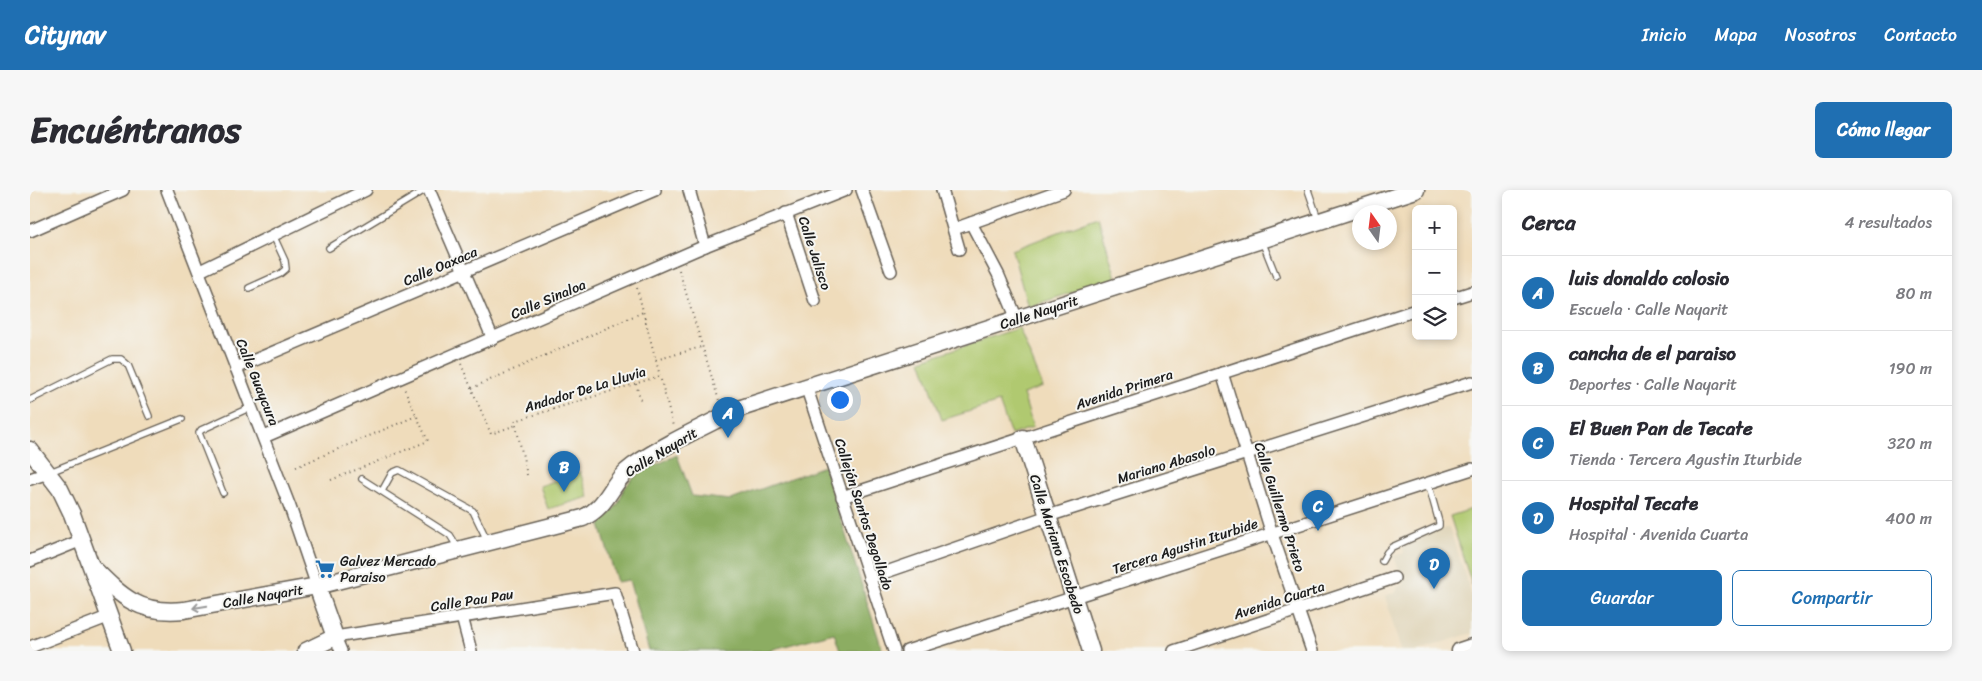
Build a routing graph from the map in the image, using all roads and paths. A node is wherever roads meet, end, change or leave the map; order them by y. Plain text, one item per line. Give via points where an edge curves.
1 (123, 190) edge
2 (167, 190) edge
3 (366, 190) edge
4 (425, 190) edge
5 (429, 190) edge
6 (655, 190) edge
7 (688, 190) edge
8 (846, 190) edge
9 (862, 190) edge
10 (942, 190) edge
11 (1064, 190) edge
12 (1308, 190) edge
13 (1416, 190) edge
14 (817, 195) edge
15 (786, 213) junction
16 (1318, 221) junction
17 (971, 223) junction
18 (954, 229) junction
19 (30, 231) edge
20 (273, 235) junction
21 (1262, 239) junction
22 (706, 246) junction
23 (329, 248) dead end
24 (959, 249) dead end
25 (679, 270) dead end
26 (200, 271) junction
27 (464, 271) junction
28 (891, 271) dead end
29 (1276, 276) dead end
30 (634, 278) junction
31 (249, 288) dead end
32 (1472, 292) edge
33 (1457, 297) edge
34 (815, 302) dead end
35 (1412, 311) edge
36 (643, 312) junction
37 (1017, 319) junction
38 (493, 339) junction
39 (702, 347) junction
40 (656, 360) junction
41 (461, 363) dead end
42 (236, 368) junction
43 (1222, 373) junction
44 (660, 376) junction
45 (400, 379) junction
46 (1472, 382) edge
47 (636, 384) junction
48 (806, 386) junction
49 (472, 388) junction
50 (30, 400) edge
51 (641, 401) dead end
52 (251, 407) junction
53 (720, 407) dead end
54 (149, 416) dead end
55 (417, 416) junction
56 (182, 419) dead end
57 (516, 425) junction
58 (264, 437) junction
59 (1023, 438) junction
60 (677, 441) junction
61 (30, 450) edge
62 (1247, 454) junction
63 (296, 466) dead end
64 (1472, 468) edge
65 (48, 473) junction
66 (527, 475) dead end
67 (362, 478) dead end
68 (30, 479) edge
69 (331, 480) dead end
70 (1428, 483) junction
71 (382, 491) junction
72 (223, 493) dead end
73 (842, 497) junction
74 (1048, 516) junction
75 (1272, 534) junction
76 (82, 540) junction
77 (488, 542) junction
78 (459, 550) junction
79 (30, 561) edge
80 (1382, 561) dead end
81 (93, 568) junction
82 (869, 578) junction
83 (1394, 578) dead end
84 (317, 586) junction
85 (1074, 597) junction
86 (1299, 610) junction
87 (110, 616) junction
88 (462, 617) junction
89 (338, 644) edge
90 (30, 647) edge
91 (1472, 647) edge
92 (122, 651) edge
93 (306, 651) edge
94 (471, 651) edge
95 (633, 651) edge
96 (894, 651) edge
97 (907, 651) edge
98 (1091, 651) edge
99 (1174, 651) edge
100 (1312, 651) edge
101 (1460, 651) edge

1 - 19 street
2 - 26 street, Calle Guaycura
3 - 20 street
4 - 23 lane
5 - 27 street
6 - 27 street, Calle Oaxaca
7 - 22 street
8 - 14 street, Calle Sinaloa
9 - 28 street
10 - 18 street
11 - 17 street
12 - 16 lane
13 - 16 street, Calle Nayarit
14 - 15 street, Calle Sinaloa
15 - 22 street, Calle Sinaloa
15 - 34 street, Calle Jalisco
16 - 21 street, Calle Nayarit
17 - 18 street
17 - 37 street
18 - 24 street
20 - 26 street
20 - 31 lane via 286,269
21 - 29 lane
21 - 37 street, Calle Nayarit
22 - 30 street, Calle Sinaloa
25 - 39 path
26 - 42 street, Calle Guaycura
27 - 38 street
27 - 42 street, Calle Oaxaca
30 - 36 path
30 - 38 street, Calle Sinaloa
32 - 33 street
35 - 43 street, Avenida Primera
36 - 40 path
36 - 49 path
37 - 48 street, Calle Nayarit
38 - 45 street, Calle Sinaloa
39 - 40 path, Andador De La Lluvia
39 - 53 path
40 - 44 path
41 - 49 path
42 - 52 street, Calle Guaycura
43 - 59 street, Avenida Primera
43 - 62 street, Calle Guillermo Prieto
44 - 47 path, Andador De La Lluvia
44 - 60 path
45 - 55 path
45 - 58 street, Calle Sinaloa
46 - 62 street, Mariano Abasolo
47 - 51 path
47 - 57 path, Andador De La Lluvia via 515,421
48 - 60 street, Calle Nayarit via 738,409
48 - 73 street, Callejón Santos Degollado
49 - 57 path via 491,434
50 - 54 lane via 112,359 121,359 128,365
52 - 58 street, Calle Guaycura
52 - 72 lane via 199,433
55 - 63 path
55 - 69 path via 428,440
56 - 65 lane
57 - 66 path
58 - 84 street, Calle Guaycura
59 - 73 street, Avenida Primera
59 - 74 street, Calle Mariano Escobedo
60 - 77 street, Calle Nayarit via 620,476 595,512 583,518
61 - 65 street
62 - 74 street, Mariano Abasolo
62 - 75 street, Calle Guillermo Prieto
64 - 70 street, Tercera Agustin Iturbide
65 - 68 street
65 - 76 street via 60,489
67 - 71 lane
70 - 75 street, Tercera Agustin Iturbide
70 - 80 lane via 1438,526 1392,547
71 - 77 lane via 392,473 399,470 472,511
71 - 78 lane via 450,535
73 - 82 street, Callejón Santos Degollado
74 - 82 street, Mariano Abasolo
74 - 85 street, Calle Mariano Escobedo
75 - 85 street, Tercera Agustin Iturbide
75 - 86 street, Calle Guillermo Prieto
76 - 79 street
76 - 81 street
77 - 78 street, Calle Nayarit
78 - 84 street, Calle Nayarit
84 -> 81 street, Calle Nayarit via 169,612 141,607 129,601
81 - 87 street
82 - 96 street, Callejón Santos Degollado
83 - 86 street, Avenida Cuarta
84 - 89 street
85 - 97 street, Tercera Agustin Iturbide
85 - 98 street, Calle Mariano Escobedo
86 - 99 street, Avenida Cuarta
86 - 100 street, Calle Guillermo Prieto
87 - 90 street
87 - 92 street
88 - 89 street, Calle Pau Pau
88 - 94 street
88 - 95 street, Calle Pau Pau via 615,593
89 - 93 street
91 - 101 street

